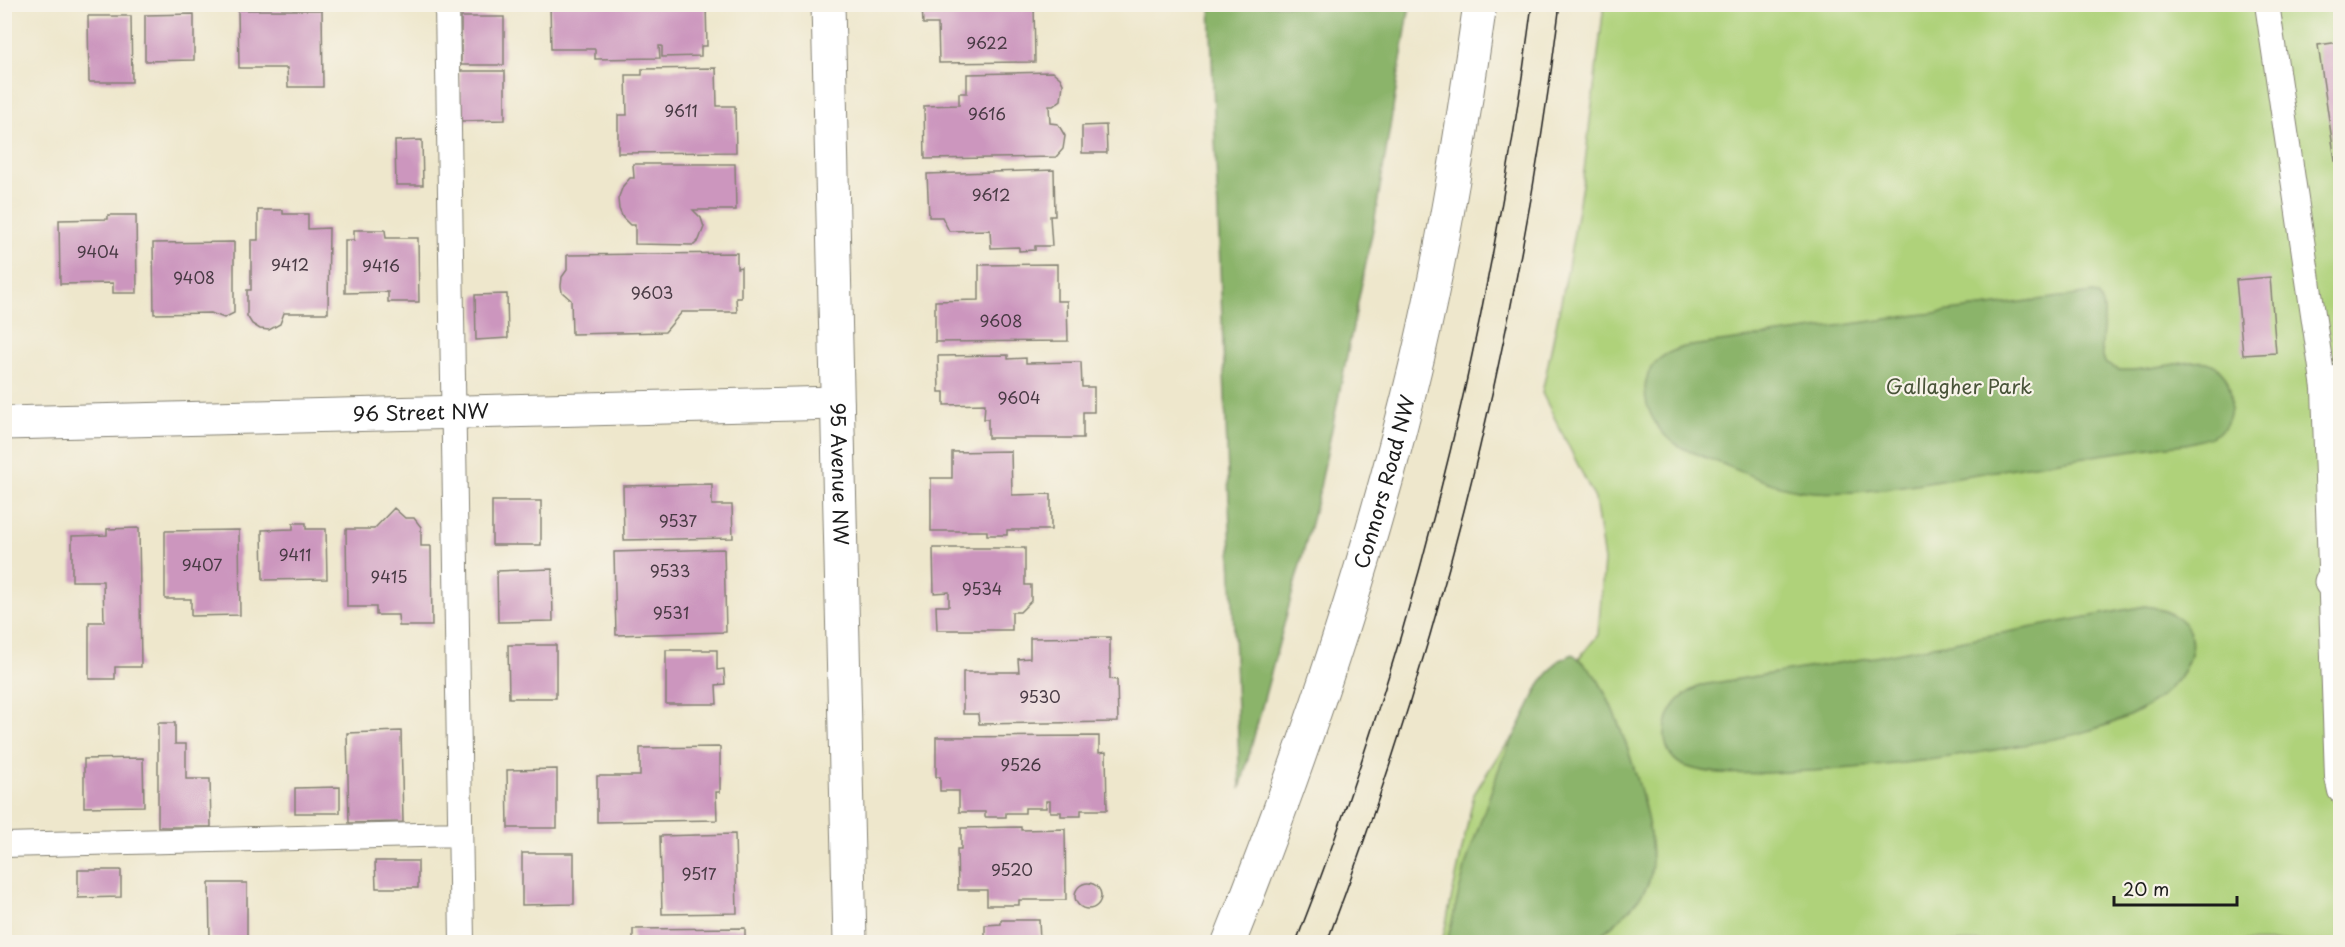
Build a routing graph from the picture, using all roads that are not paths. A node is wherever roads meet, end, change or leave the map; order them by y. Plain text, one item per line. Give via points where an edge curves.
1 (447, 4) edge
2 (828, 4) edge
3 (1480, 4) edge
4 (2267, 4) edge
5 (2332, 382) edge
6 (837, 403) junction
7 (453, 412) junction
8 (4, 423) edge
9 (2336, 582) edge
10 (2340, 791) edge
11 (460, 834) junction
12 (4, 845) edge
13 (462, 942) edge
14 (850, 942) edge
15 (1229, 942) edge

1 - 7 lane
2 - 6 street, 95 Avenue NW
3 - 15 street, Connors Road NW via 1464,119 1418,356 1378,508 1276,825
4 - 5 lane
5 - 9 lane
6 - 7 street, 96 Street NW
6 - 14 street, 95 Avenue NW
7 - 8 street, 96 Street NW
7 - 11 lane
9 - 10 lane
11 - 12 lane
11 - 13 lane

